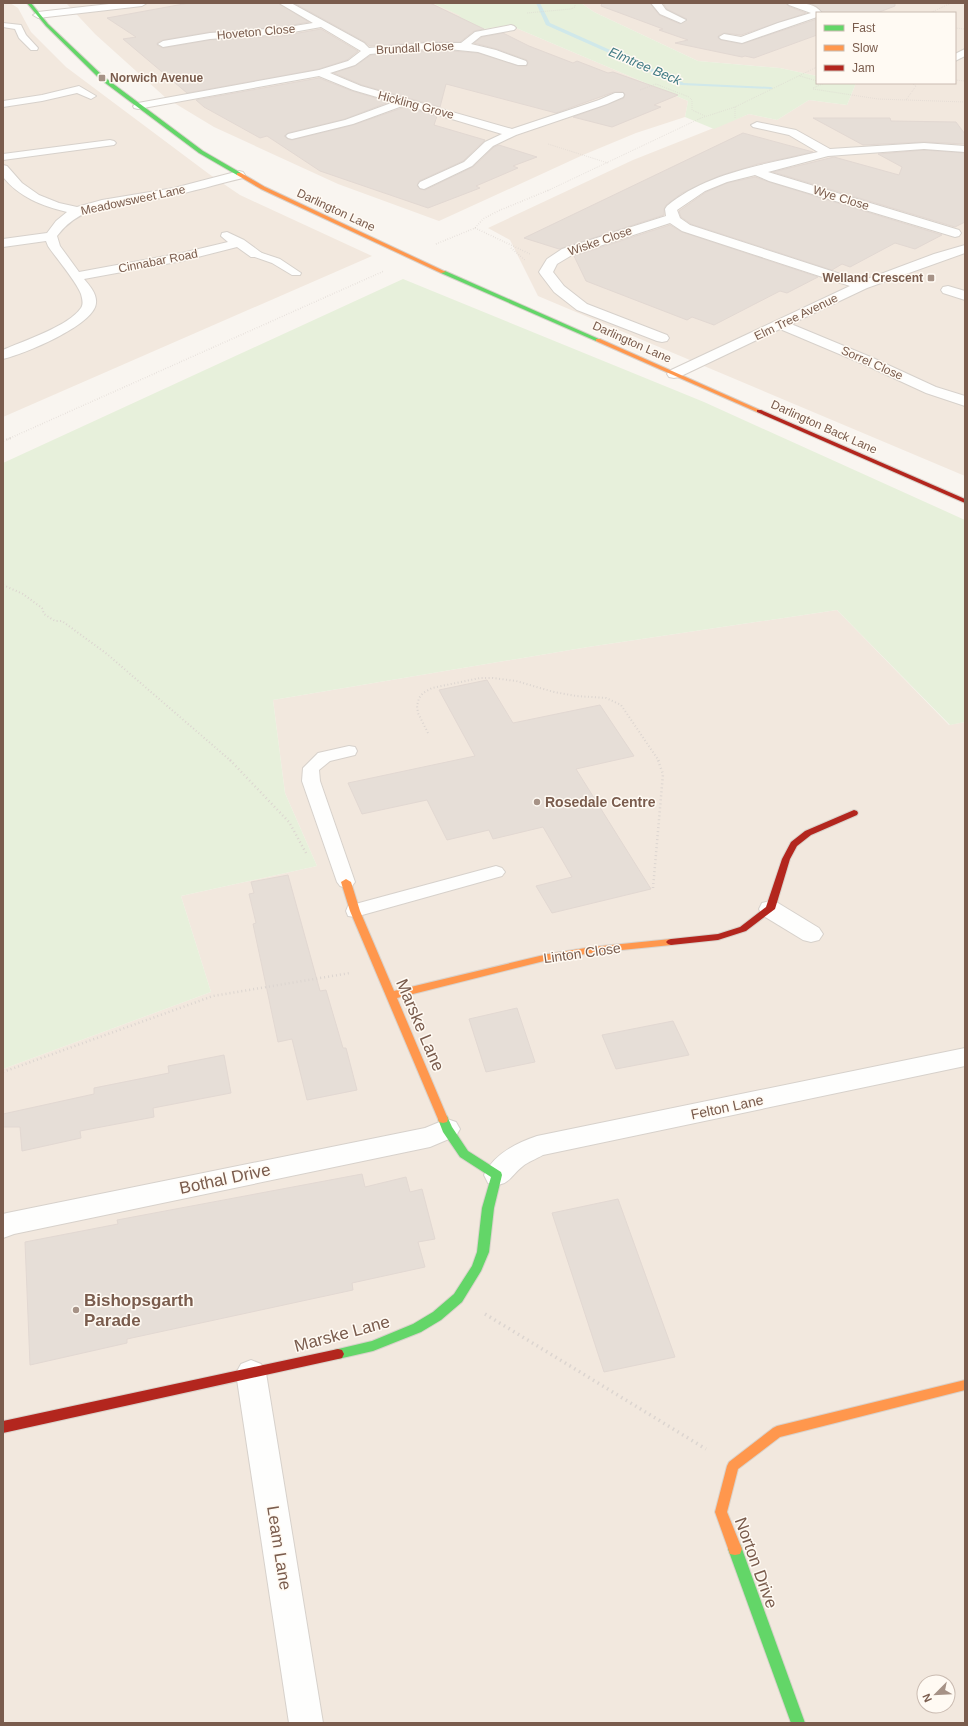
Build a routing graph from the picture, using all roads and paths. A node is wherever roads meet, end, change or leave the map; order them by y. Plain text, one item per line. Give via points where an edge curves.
1 (29, 3) edge
2 (142, 3) edge
3 (284, 3) edge
4 (575, 3) edge
5 (656, 3) edge
6 (792, 3) edge
7 (951, 3) edge
8 (932, 12) edge
9 (528, 13) dead end
10 (816, 13) edge
11 (816, 14) edge
12 (38, 15) junction
13 (681, 20) dead end
14 (322, 24) junction
15 (3, 25) edge
16 (511, 28) dead end
17 (724, 37) dead end
18 (742, 40) junction
19 (163, 44) dead end
20 (463, 46) junction
21 (757, 46) dead end
22 (34, 48) dead end
23 (366, 51) junction
24 (965, 52) edge
25 (502, 56) junction
26 (956, 57) edge
27 (485, 61) dead end
28 (522, 63) dead end
29 (816, 67) edge
30 (320, 73) junction
31 (799, 75) junction
32 (72, 80) dead end
33 (816, 81) edge
34 (823, 84) edge
35 (913, 84) edge
36 (79, 89) junction
37 (636, 92) dead end
38 (619, 95) dead end
39 (91, 96) dead end
40 (906, 100) junction
41 (404, 102) junction
42 (603, 102) junction
43 (965, 102) edge
44 (3, 104) edge
45 (138, 106) junction
46 (618, 107) dead end
47 (735, 107) junction
48 (706, 116) junction
49 (735, 118) dead end
50 (757, 125) dead end
51 (802, 126) dead end
52 (320, 131) junction
53 (792, 132) junction
54 (512, 133) junction
55 (292, 136) dead end
56 (333, 139) dead end
57 (110, 143) dead end
58 (79, 147) junction
59 (965, 149) edge
60 (828, 153) junction
61 (3, 157) edge
62 (86, 157) dead end
63 (608, 163) junction
64 (3, 169) edge
65 (424, 170) dead end
66 (756, 171) junction
67 (239, 175) junction
68 (445, 175) junction
69 (424, 185) dead end
70 (77, 212) junction
71 (946, 216) dead end
72 (672, 218) junction
73 (927, 224) junction
74 (475, 228) junction
75 (955, 233) dead end
76 (225, 234) dead end
77 (51, 236) junction
78 (3, 243) edge
79 (239, 244) junction
80 (965, 250) edge
81 (256, 254) joint
82 (412, 258) junction
83 (552, 262) junction
84 (296, 273) dead end
85 (77, 276) junction
86 (862, 285) junction
87 (948, 290) dead end
88 (965, 296) edge
89 (633, 310) dead end
90 (612, 319) junction
91 (780, 324) junction
92 (662, 338) dead end
93 (3, 355) edge
94 (674, 374) junction
95 (965, 401) edge
96 (3, 441) edge
97 (965, 502) edge
98 (3, 585) edge
99 (428, 733) dead end
100 (349, 751) dead end
101 (854, 813) dead end
102 (307, 855) dead end
103 (496, 872) dead end
104 (346, 882) joint
105 (653, 888) dead end
106 (770, 909) junction
107 (355, 911) junction
108 (811, 934) dead end
109 (378, 968) junction
110 (390, 996) junction
111 (965, 1057) edge
112 (3, 1072) edge
113 (447, 1129) junction
114 (497, 1176) junction
115 (3, 1227) edge
116 (478, 1310) dead end
117 (251, 1373) junction
118 (965, 1385) edge
119 (3, 1427) edge
120 (733, 1466) junction
121 (306, 1723) edge
122 (798, 1723) edge

1 - 12 street, Darlington Lane
2 - 12 street
3 - 14 street
4 - 9 path via 575,7 571,9
5 - 13 street via 663,12
6 - 10 street via 813,9
7 - 8 path
11 - 18 street
12 - 45 street, Darlington Lane via 80,58
14 - 19 street, Hoveton Close via 282,31 227,34 195,42
14 - 23 street
15 - 22 lane via 18,27 22,36
16 - 20 street, Brundall Close via 478,34
17 - 18 street
18 - 21 street
20 - 23 street, Brundall Close via 441,45
20 - 25 street, Brundall Close
23 - 30 street via 360,60 345,67
24 - 26 street
25 - 27 street
25 - 28 street, Brundall Close
29 - 31 path
30 - 41 street, Hickling Grove via 357,88
30 - 45 street
31 - 33 path
31 - 47 path
32 - 36 street
34 - 40 path via 813,89 878,99
35 - 40 path via 916,86
36 - 39 street
36 - 44 street
37 - 48 path via 656,84 689,97 692,100 692,110
38 - 42 street
40 - 43 path
41 - 52 street via 358,120
41 - 54 street, Hickling Grove
42 - 46 street
42 - 54 street
45 - 67 street, Darlington Lane via 201,152
47 - 48 path
47 - 49 path
48 - 63 path
50 - 53 street
51 - 53 street
52 - 55 street
52 - 56 street
53 - 60 street
54 - 63 path
54 - 68 street via 489,144 468,164
57 - 58 street
58 - 61 street
58 - 62 street
59 - 60 street via 924,146
60 - 66 street
63 - 74 path via 526,201 498,211
64 - 70 street via 22,191 57,207
65 - 68 street
66 - 72 street via 723,179 701,188 671,209
66 - 73 street, Wye Close
67 - 70 street, Meadowsweet Lane via 165,194 114,201
67 - 82 street, Darlington Lane via 328,220
68 - 69 street
70 - 77 street, Meadowsweet Lane via 65,218
71 - 73 street
72 - 83 street, Wiske Close via 571,250
72 - 86 street via 676,224 686,228
73 - 75 street, Wye Close
74 - 82 path via 438,242 424,254
74 - 83 path via 502,240 510,247
76 - 79 street
77 - 78 street
77 - 85 street via 54,246
79 - 81 street
79 - 85 street, Cinnabar Road
80 - 86 street, Elm Tree Avenue
81 - 84 lane via 276,261
82 - 94 street, Darlington Lane
82 - 96 path
83 - 90 street, Wiske Close via 546,272 559,289 582,307
85 - 93 street via 90,300 88,309 63,329
86 - 91 street, Elm Tree Avenue
87 - 88 street
89 - 90 street
90 - 92 street, Wiske Close
91 - 94 street, Elm Tree Avenue
91 - 95 street, Sorrel Close via 931,390
94 - 97 street, Darlington Back Lane
98 - 102 path via 23,594 42,608 44,614 55,621 62,621 107,654 229,759 289,822
99 - 105 path via 417,706 423,693 432,688 480,678 516,681 576,696 606,698 622,705 660,763 663,774
100 - 104 lane via 324,757 311,768 311,781
101 - 106 street via 808,833 794,844 786,859
103 - 107 lane
104 - 107 street, Marske Lane
106 - 108 street
106 - 110 street, Linton Close via 743,928 718,937 548,957
107 - 109 street, Marske Lane
109 - 110 street, Marske Lane
109 - 112 path via 213,996
110 - 113 street, Marske Lane
111 - 114 street, Felton Lane via 537,1146 514,1158
113 - 114 street, Marske Lane via 464,1154
113 - 115 street, Bothal Drive via 430,1137 7,1224
114 - 117 street, Marske Lane via 488,1208 483,1252 477,1268 458,1298 437,1316 373,1346
116 - 120 path
117 - 119 street, Marske Lane
117 - 121 street, Leam Lane
118 - 120 street via 777,1432
120 - 122 street, Norton Drive via 721,1512

